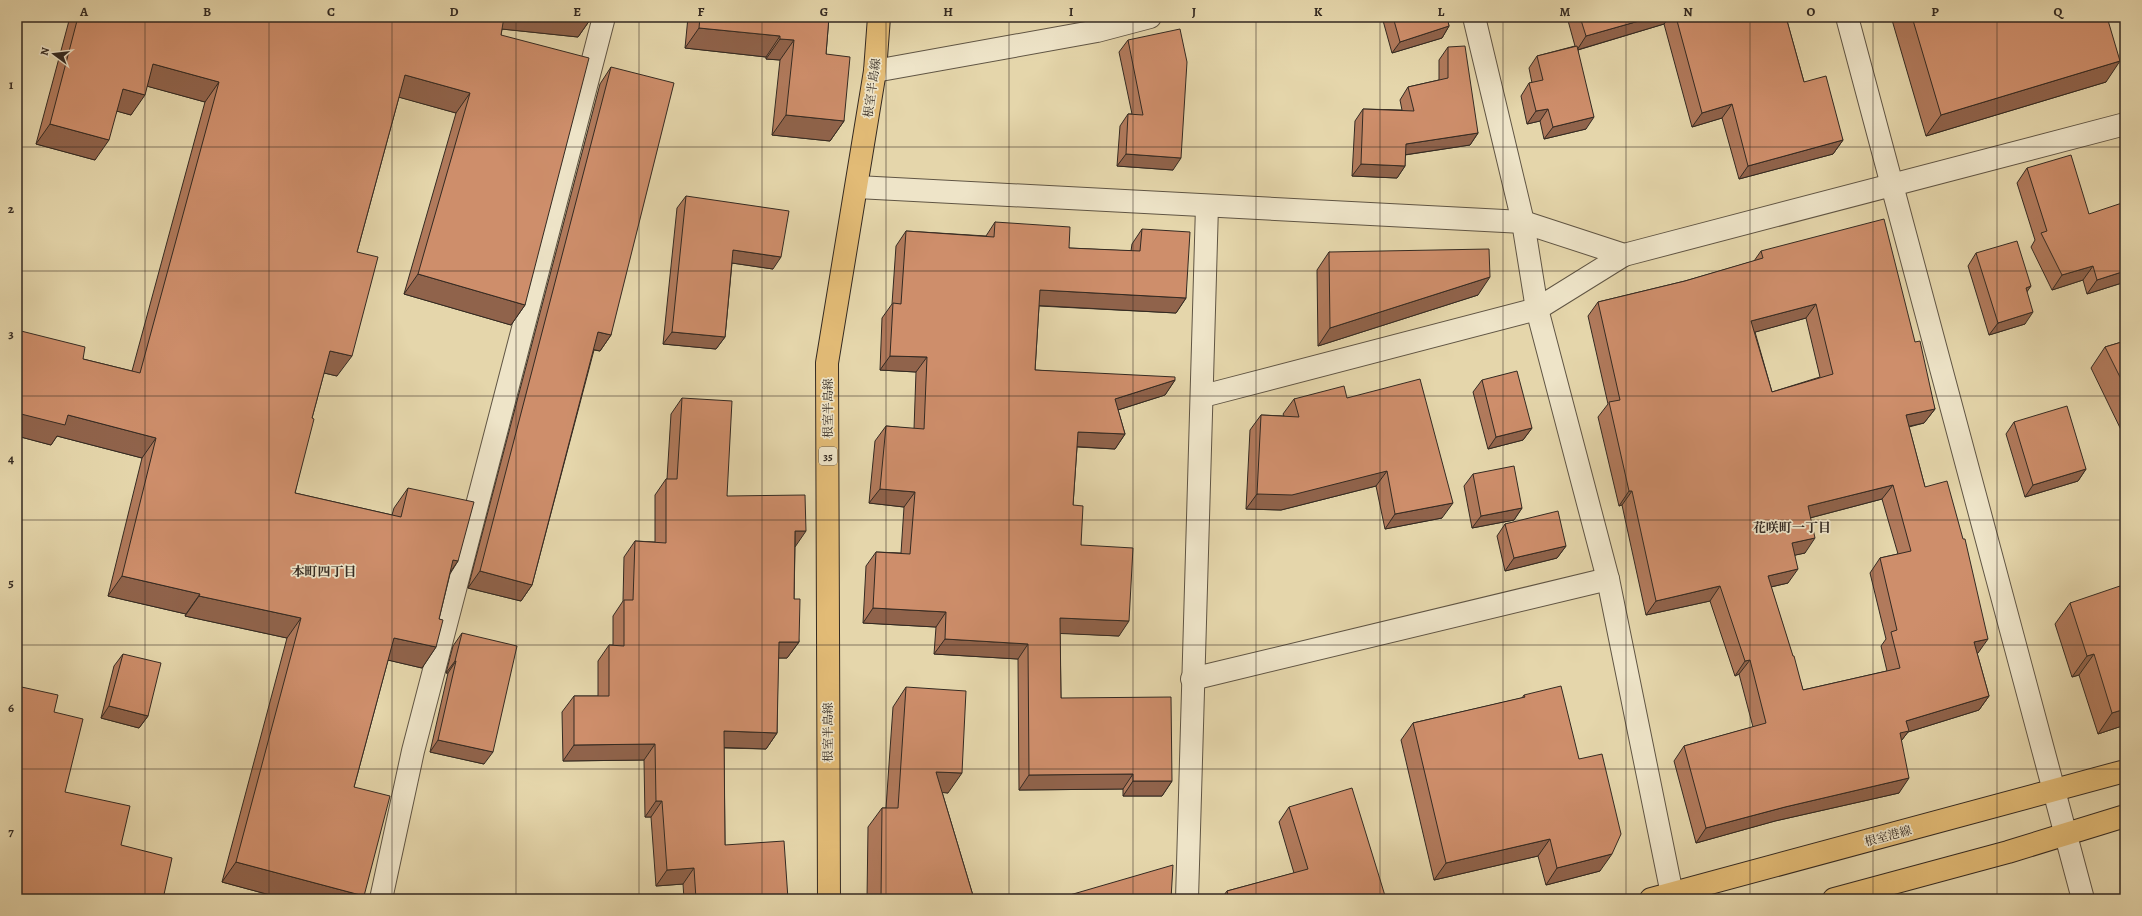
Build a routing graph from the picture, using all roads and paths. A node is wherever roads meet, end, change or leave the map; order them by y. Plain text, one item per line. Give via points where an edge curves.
1 (604, 17) edge
2 (879, 17) edge
3 (1150, 17) edge
4 (1474, 17) edge
5 (1847, 17) edge
6 (875, 71) junction
7 (2125, 124) edge
8 (1891, 186) junction
9 (857, 187) junction
10 (1207, 206) junction
11 (1523, 222) junction
12 (1624, 255) junction
13 (1537, 309) junction
14 (1203, 396) junction
15 (1608, 579) junction
16 (1192, 679) junction
17 (2125, 771) edge
18 (2053, 790) junction
19 (2125, 816) edge
20 (2066, 834) junction
21 (1672, 896) edge
22 (381, 899) edge
23 (829, 899) edge
24 (1187, 899) edge
25 (1651, 899) edge
26 (1834, 899) edge
27 (2084, 899) edge

1 - 22 street via 413,751
2 - 6 main road, 根室半島線 / 35
3 - 6 street via 1097,31
4 - 11 street
5 - 8 street
6 - 9 main road, 根室半島線 / 35
7 - 8 street
8 - 12 street
8 - 18 street via 2040,731
9 - 10 street
9 - 23 main road, 根室半島線 / 35 via 827,363
10 - 11 street
10 - 14 street
11 - 12 street
11 - 13 street
12 - 13 street
13 - 14 street
13 - 15 street
14 - 16 street
15 - 16 street
15 - 21 street
16 - 24 street
17 - 18 main road, 根室港線
18 - 20 street
18 - 21 main road, 根室港線
19 - 20 main road
20 - 26 main road
20 - 27 street
21 - 25 main road, 根室港線

